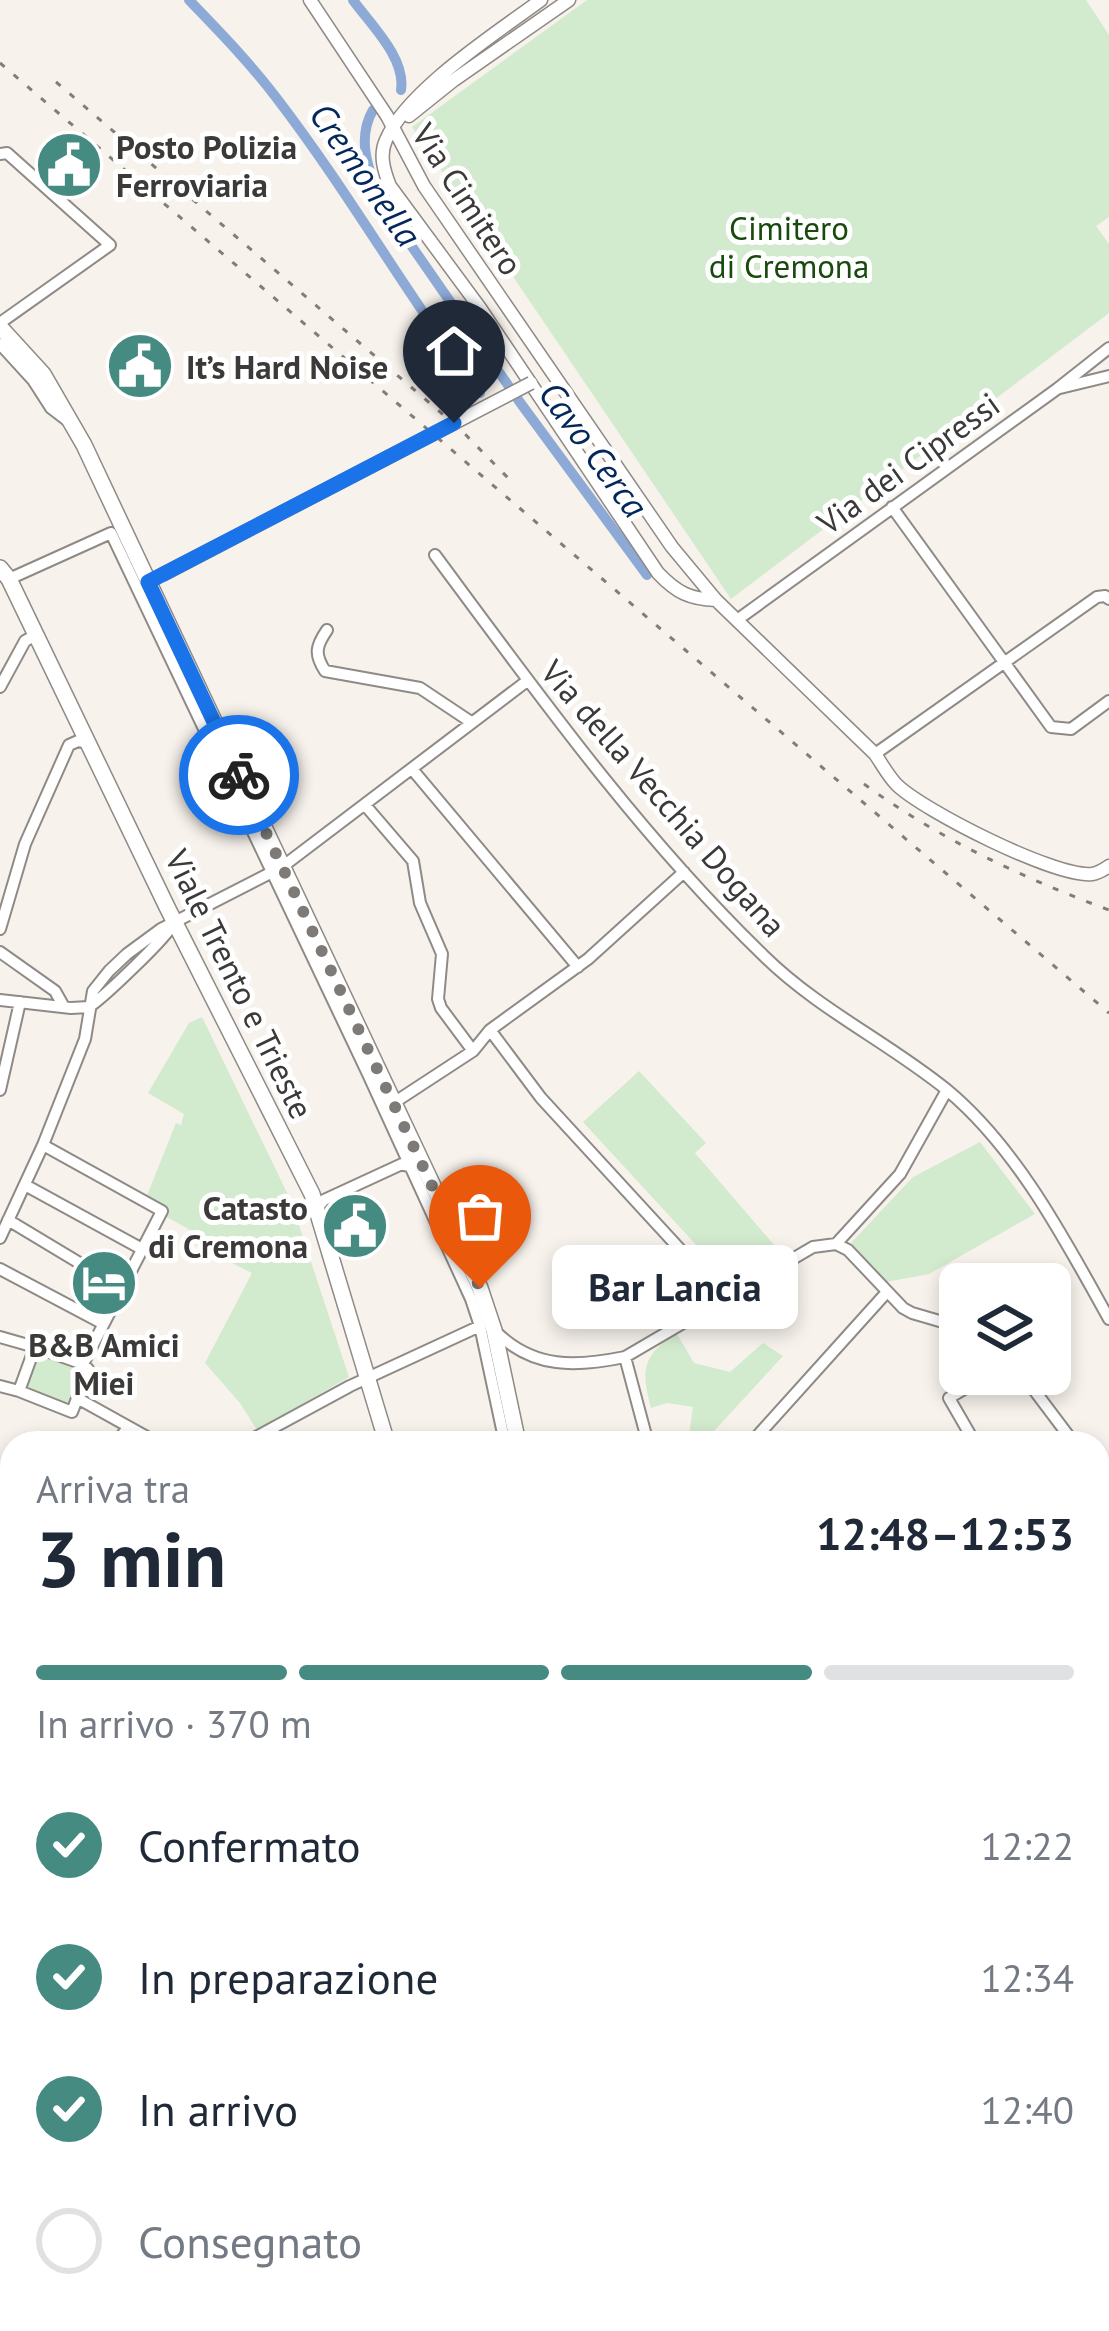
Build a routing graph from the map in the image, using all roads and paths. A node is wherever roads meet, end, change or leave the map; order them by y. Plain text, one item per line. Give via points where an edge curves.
1 (310, 0) edge
2 (541, 0) edge
3 (568, 0) edge
4 (393, 128) junction
5 (4, 153) edge
6 (0, 325) edge
7 (0, 344) edge
8 (1109, 348) edge
9 (1109, 376) edge
10 (531, 383) junction
11 (1057, 389) junction
12 (75, 427) junction
13 (892, 507) junction
14 (119, 535) junction
15 (435, 555) dead end
16 (5, 573) edge
17 (149, 582) junction
18 (1109, 599) edge
19 (716, 600) junction
20 (736, 620) junction
21 (327, 630) dead end
22 (36, 635) junction
23 (1004, 662) junction
24 (527, 681) junction
25 (0, 687) edge
26 (1109, 701) edge
27 (471, 722) junction
28 (90, 743) junction
29 (874, 754) junction
30 (412, 770) junction
31 (365, 805) junction
32 (1109, 866) edge
33 (276, 870) junction
34 (684, 872) junction
35 (175, 921) junction
36 (0, 929) edge
37 (0, 952) edge
38 (578, 967) junction
39 (330, 996) junction
40 (0, 1000) edge
41 (20, 1002) junction
42 (348, 1005) junction
43 (89, 1006) junction
44 (64, 1007) junction
45 (490, 1030) junction
46 (473, 1051) junction
47 (371, 1053) junction
48 (368, 1074) junction
49 (0, 1090) edge
50 (947, 1090) junction
51 (394, 1102) junction
52 (44, 1144) junction
53 (403, 1151) junction
54 (410, 1168) junction
55 (25, 1185) junction
56 (422, 1193) junction
57 (0, 1198) edge
58 (315, 1201) junction
59 (15, 1206) junction
60 (443, 1207) junction
61 (8, 1220) junction
62 (0, 1238) edge
63 (836, 1244) junction
64 (142, 1249) junction
65 (0, 1269) edge
66 (121, 1288) junction
67 (886, 1292) junction
68 (723, 1301) junction
69 (1109, 1318) edge
70 (939, 1321) edge
71 (102, 1323) junction
72 (487, 1328) junction
73 (0, 1337) edge
74 (34, 1347) junction
75 (625, 1358) junction
76 (83, 1364) junction
77 (369, 1379) junction
78 (0, 1386) edge
79 (19, 1391) junction
80 (955, 1395) edge
81 (1038, 1395) edge
82 (77, 1398) junction
83 (129, 1427) junction
84 (126, 1431) edge
85 (136, 1431) edge
86 (270, 1431) edge
87 (384, 1431) edge
88 (503, 1431) edge
89 (515, 1431) edge
90 (645, 1431) edge
91 (762, 1431) edge
92 (968, 1431) edge
93 (1065, 1431) edge

1 - 4 street
2 - 4 street via 440,75
3 - 4 street
4 - 10 street, Via Cimitero via 382,154 390,186
4 - 19 street, Via Cimitero via 424,186
5 - 6 street via 110,245
6 - 12 main road
7 - 12 street
8 - 11 street, Via dei Cipressi
9 - 11 street
10 - 17 street, bridge
10 - 19 street, Via Cimitero via 658,574 691,599
11 - 13 street, Via dei Cipressi
12 - 14 main road
13 - 20 street, Via dei Cipressi
13 - 23 street
14 - 16 street
14 - 17 main road
15 - 24 street, Via della Vecchia Dogana
16 - 22 main road, Viale Trento e Trieste
17 - 33 main road
18 - 23 street via 1097,597
19 - 20 street, Via Cimitero
20 - 29 street, Via Cimitero
21 - 27 street via 317,644 325,671 420,688
22 - 25 street
22 - 28 main road, Viale Trento e Trieste
23 - 26 street via 1051,727 1071,729
23 - 29 street
24 - 27 street
24 - 34 street, Via della Vecchia Dogana
27 - 30 street
28 - 35 main road, Viale Trento e Trieste
28 - 36 street via 68,745
29 - 32 street, Via Cimitero via 928,809 1015,852 1076,873
30 - 31 street
30 - 38 street
31 - 33 street
31 - 46 street via 413,861 442,954 438,999
33 - 35 street
33 - 39 street
33 - 42 main road
34 - 38 street
34 - 50 street, Via della Vecchia Dogana via 795,984
35 - 43 street via 127,954
35 - 58 main road, Viale Trento e Trieste
37 - 44 street via 55,991
38 - 45 street
39 - 42 street
39 - 48 street
40 - 41 street
41 - 44 street
41 - 49 street
42 - 47 main road
43 - 44 street
43 - 52 street via 85,1039
45 - 46 street
45 - 68 street
46 - 51 street
47 - 48 street
47 - 51 main road
48 - 53 street
50 - 63 street via 900,1174
50 - 69 street, Via della Vecchia Dogana via 1046,1208
51 - 60 main road
52 - 55 street
52 - 64 street via 162,1211
53 - 54 street
53 - 58 street
54 - 56 street
54 - 58 street via 402,1164
55 - 59 street
55 - 64 street
56 - 60 street
56 - 72 street
57 - 59 street
58 - 77 main road, Viale Trento e Trieste
59 - 61 street
60 - 72 main road via 480,1288
61 - 62 street
61 - 66 street
63 - 67 street
63 - 68 street via 814,1247
64 - 66 street
65 - 71 street
66 - 71 street
67 - 70 street via 911,1313
67 - 91 street
68 - 75 street
71 - 76 street
72 - 75 street via 541,1360
72 - 77 street
72 - 88 street
72 - 89 main road
73 - 74 street
74 - 76 street
74 - 79 street
75 - 90 street
76 - 82 street
77 - 86 street
77 - 87 main road, Viale Trento e Trieste
78 - 79 street
79 - 82 street via 72,1412
80 - 92 street
81 - 93 street
82 - 83 street
83 - 84 street
83 - 85 street

